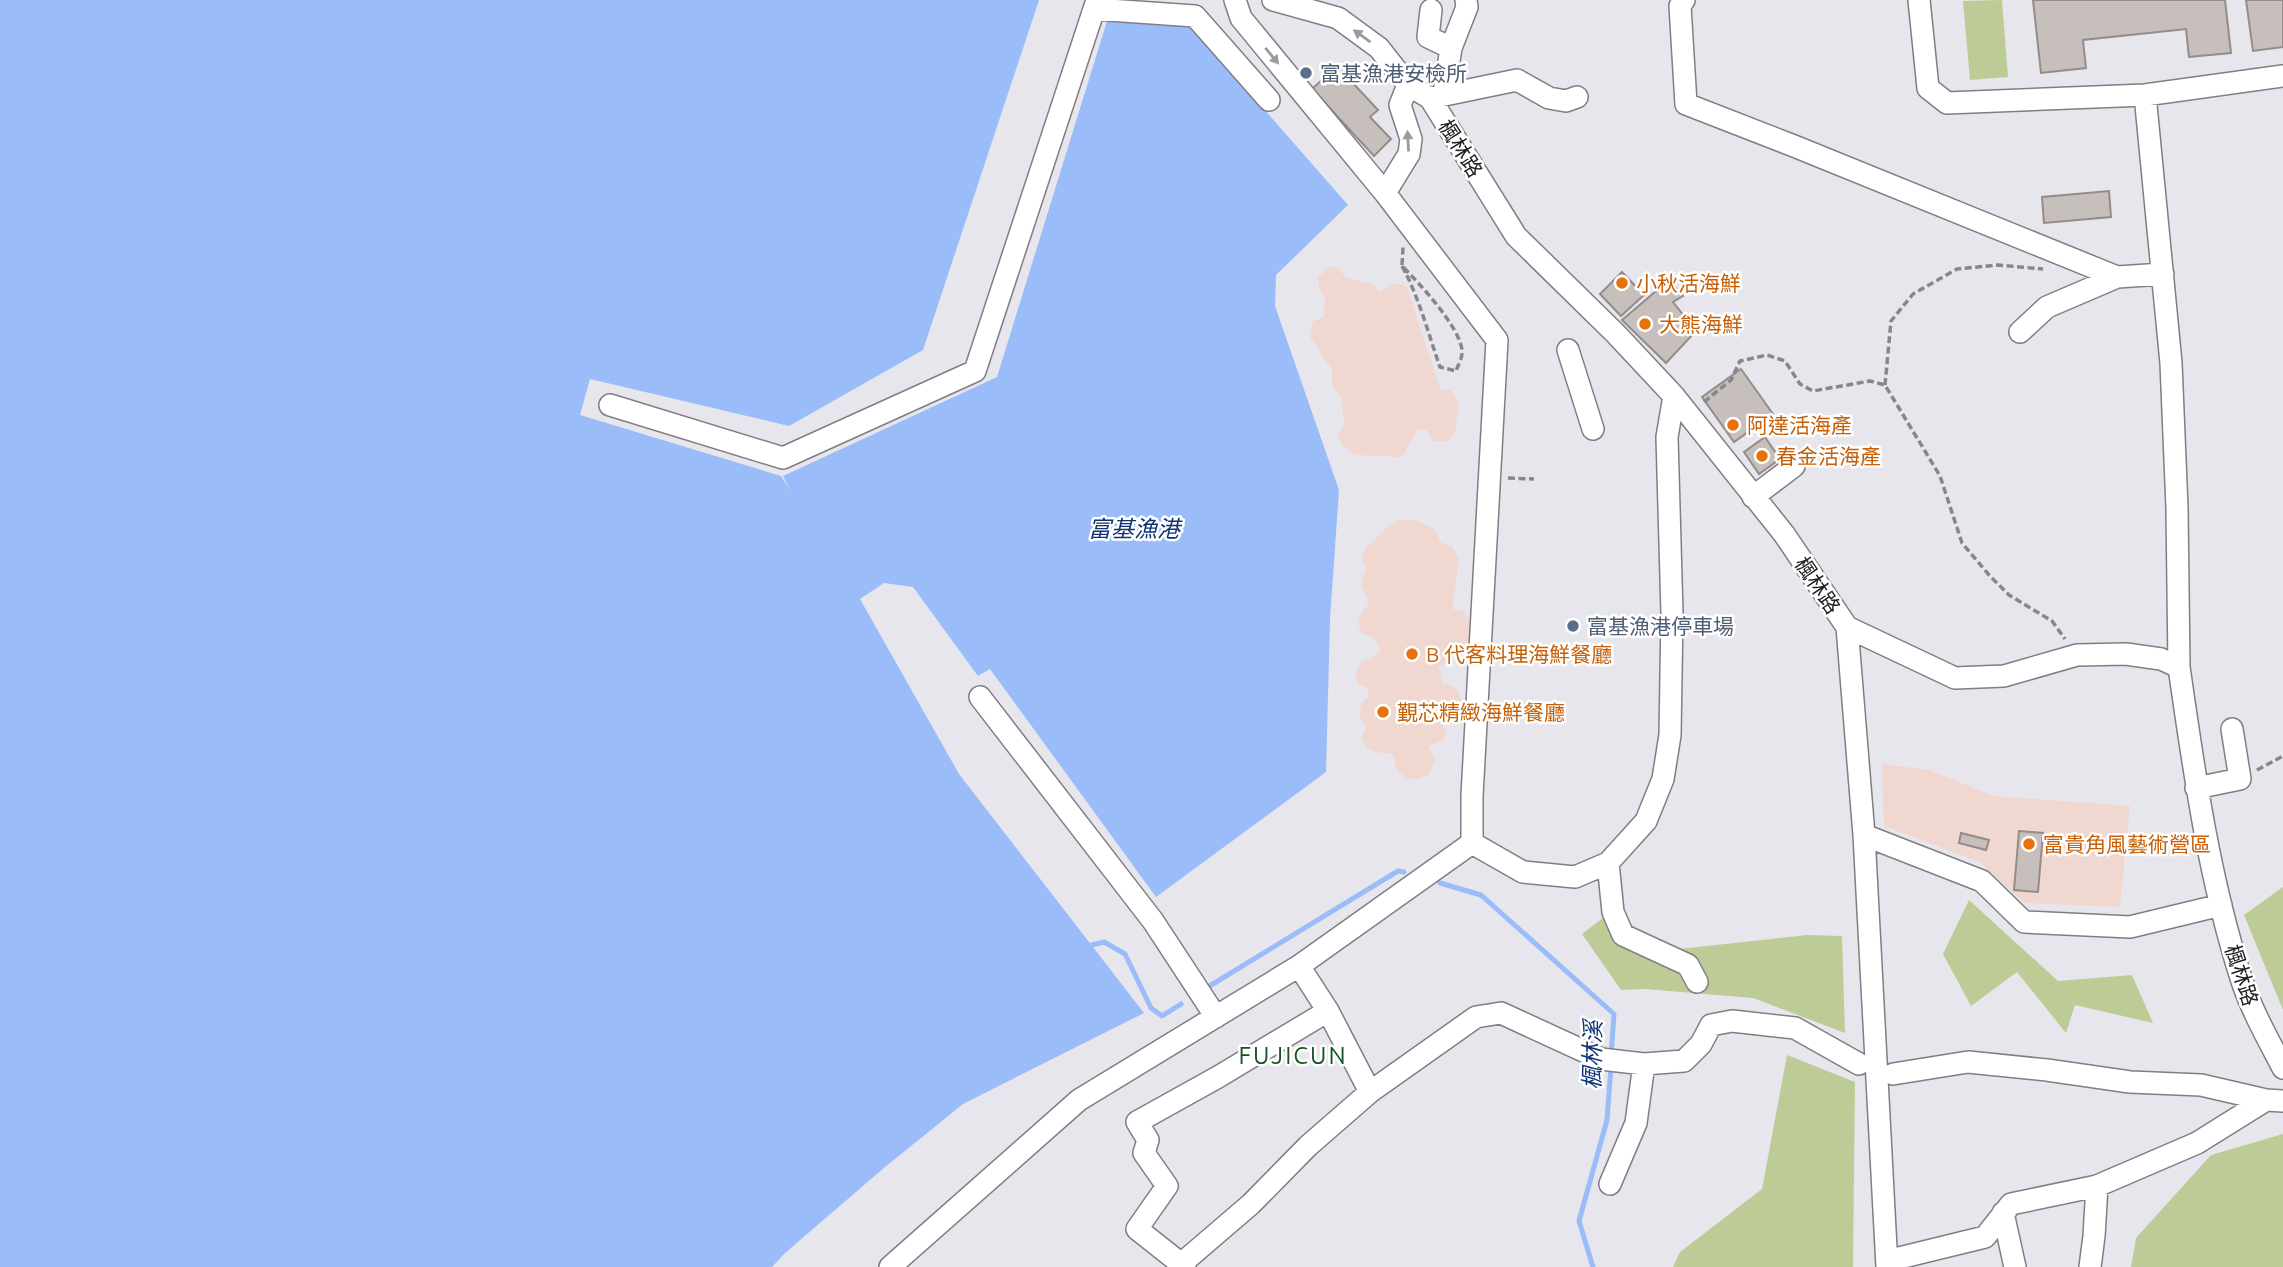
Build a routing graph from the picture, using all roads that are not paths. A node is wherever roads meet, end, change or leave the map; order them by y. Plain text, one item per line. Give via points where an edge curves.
1 (1235, 0) edge
2 (1273, 0) edge
3 (1466, 0) edge
4 (1684, 0) edge
5 (1919, 0) edge
6 (1096, 5) edge
7 (1431, 10) dead end
8 (1451, 48) junction
9 (2283, 76) edge
10 (1408, 85) junction
11 (2145, 95) junction
12 (1437, 96) junction
13 (1577, 97) dead end
14 (1269, 100) dead end
15 (1385, 193) junction
16 (2163, 274) junction
17 (2117, 277) junction
18 (2020, 332) dead end
19 (1568, 350) dead end
20 (1674, 396) junction
21 (610, 405) dead end
22 (1593, 429) dead end
23 (1794, 466) dead end
24 (1753, 497) junction
25 (1847, 627) junction
26 (2179, 667) junction
27 (980, 696) dead end
28 (2232, 729) dead end
29 (2196, 788) junction
30 (1864, 835) junction
31 (1472, 843) junction
32 (1608, 863) junction
33 (2221, 905) junction
34 (1299, 966) junction
35 (1697, 982) dead end
36 (1328, 1012) junction
37 (1216, 1017) junction
38 (1858, 1064) dead end
39 (1644, 1065) junction
40 (2283, 1068) edge
41 (1893, 1074) dead end
42 (1370, 1092) junction
43 (2275, 1101) edge
44 (1610, 1184) dead end
45 (2097, 1186) junction
46 (2003, 1213) junction
47 (1887, 1264) edge
48 (1183, 1265) edge
49 (890, 1267) edge
50 (2015, 1267) edge
51 (2090, 1267) edge

1 -> 15 street via 1241,18
10 -> 2 street, 楓林路 via 1379,48 1338,18
3 - 8 street
4 - 17 street via 1680,6 1686,104
5 - 11 street via 1928,88 1947,103
6 - 14 street via 1195,16
6 - 21 street via 975,371 783,458
7 - 8 street via 1427,37
8 - 12 street
9 - 11 street
10 - 12 street, 楓林路
15 -> 10 street via 1409,155 1411,139 1400,105
11 - 16 street
12 - 13 street via 1517,80 1549,98 1566,101
12 - 20 street, 楓林路 via 1516,236
15 - 31 street via 1497,340
16 - 17 street
16 - 26 street via 2171,362
17 - 18 street via 2047,307
19 - 22 street
20 - 24 street, 楓林路
20 - 32 street via 1667,437 1670,735 1663,779 1646,821
23 - 24 street
24 - 25 street, 楓林路
25 - 26 street, 楓林路 via 1955,678 2004,676 2077,655 2126,653
25 - 30 street
26 - 29 street, 楓林路
27 - 37 street via 1153,921
28 - 29 street via 2240,779
29 - 33 street, 楓林路
30 - 33 street via 1982,881 2024,922 2130,927
30 - 47 street
31 - 32 street via 1523,872 1575,877
31 - 34 street
32 - 35 street via 1613,912 1623,935 1688,965
33 - 40 street, 楓林路 via 2242,982
34 - 36 street
34 - 37 street
36 - 42 street
36 - 48 street via 1137,1122 1147,1140 1144,1153 1167,1186 1138,1229
37 - 49 street via 1079,1100
38 - 39 street via 1796,1028 1732,1021 1711,1025 1684,1061
39 - 42 street via 1601,1059 1501,1013 1476,1017
39 - 44 street via 1636,1123
41 - 43 street via 1968,1062 2130,1082 2201,1084
42 - 48 street
43 - 45 street via 2197,1143
45 - 46 street via 2011,1204
45 - 51 street
46 - 47 street via 1985,1237
46 - 50 street

